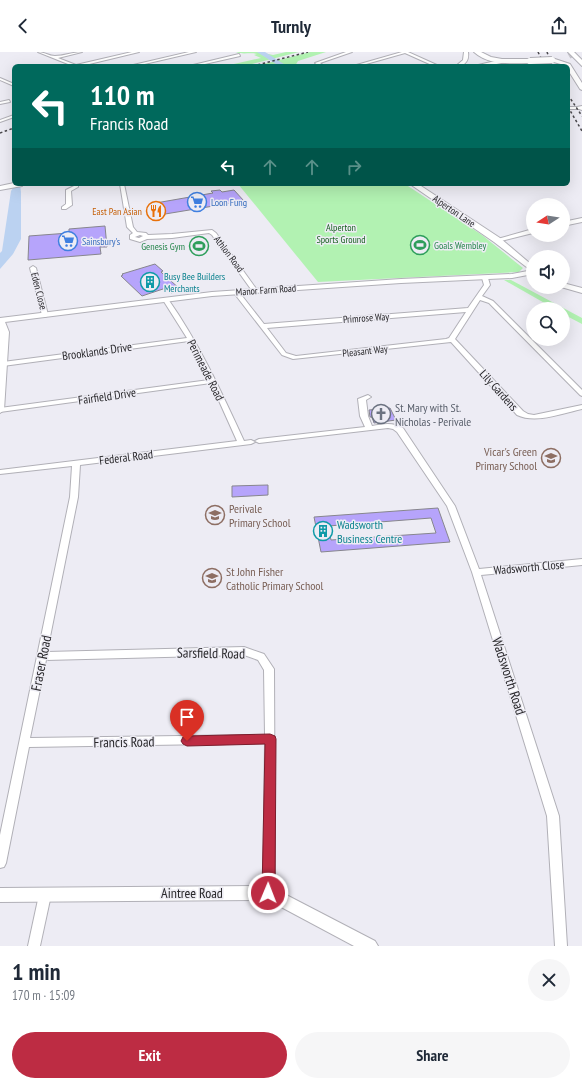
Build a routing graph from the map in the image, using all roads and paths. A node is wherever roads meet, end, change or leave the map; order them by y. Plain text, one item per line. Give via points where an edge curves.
1 (40, 52) edge
2 (80, 52) edge
3 (136, 52) edge
4 (194, 52) edge
5 (233, 52) edge
6 (350, 52) edge
7 (406, 52) edge
8 (466, 52) edge
9 (477, 52) edge
10 (568, 56) edge
11 (55, 57) junction
12 (483, 57) junction
13 (552, 60) junction
14 (504, 61) junction
15 (71, 64) edge
16 (85, 64) edge
17 (140, 64) edge
18 (200, 64) edge
19 (319, 64) edge
20 (362, 64) edge
21 (433, 64) edge
22 (462, 64) edge
23 (473, 64) edge
24 (489, 64) edge
25 (565, 64) edge
26 (582, 64) edge
27 (570, 68) tunnel mouth
28 (582, 70) edge
29 (0, 79) edge
30 (12, 84) edge
31 (581, 86) edge
32 (9, 101) dead end
33 (0, 103) edge
34 (12, 117) edge
35 (0, 121) edge
36 (12, 184) edge
37 (76, 186) edge
38 (122, 186) edge
39 (416, 186) edge
40 (0, 187) edge
41 (64, 208) dead end
42 (582, 220) edge
43 (570, 223) edge
44 (526, 233) edge
45 (497, 240) junction
46 (526, 265) edge
47 (33, 268) dead end
48 (526, 273) edge
49 (485, 278) junction
50 (570, 287) edge
51 (255, 291) junction
52 (582, 291) edge
53 (236, 293) junction
54 (479, 297) junction
55 (166, 300) junction
56 (470, 310) junction
57 (45, 315) junction
58 (0, 320) edge
59 (263, 326) junction
60 (191, 338) junction
61 (451, 339) junction
62 (3, 364) junction
63 (213, 381) junction
64 (581, 389) edge
65 (368, 397) dead end
66 (582, 407) edge
67 (0, 410) edge
68 (395, 427) joint
69 (369, 428) junction
70 (241, 443) junction
71 (76, 462) junction
72 (3, 471) edge
73 (582, 562) edge
74 (476, 572) junction
75 (43, 656) junction
76 (270, 739) junction
77 (25, 743) junction
78 (0, 864) edge
79 (268, 893) junction
80 (45, 894) junction
81 (0, 895) edge
82 (34, 946) edge
83 (370, 946) edge
84 (561, 946) edge

1 - 11 street
2 - 11 street
3 - 16 street
4 - 17 street
5 - 18 street via 239,55
6 - 19 street
7 - 20 street
7 - 21 street
8 - 22 street via 465,62
9 - 12 main road
10 - 13 main road
10 - 26 main road
10 - 28 main road
10 - 31 main road
11 - 15 street
12 - 14 main road
12 - 23 main road via 483,60
13 - 14 main road, bridge
13 - 25 main road
14 - 24 main road
27 - 31 main road
29 - 30 street
32 - 33 street
34 - 35 street
36 - 40 main road
37 - 41 street via 68,190 69,205
38 - 51 street, Athlon Road via 130,227 136,234 132,238 135,240 210,231
39 - 45 main road, Alperton Lane
42 - 43 street
44 - 45 street
45 - 46 main road, Alperton Lane
47 - 57 street, Eden Close
48 - 49 street, Manor Farm Road
49 - 51 street, Manor Farm Road
49 - 54 street via 487,285
50 - 52 main road
51 - 53 street, Manor Farm Road
53 - 55 street, Manor Farm Road
53 - 59 street, Pleasant Way
54 - 56 street
54 - 64 street via 491,302
55 - 57 street, Manor Farm Road
55 - 60 street, Perimeade Road
56 - 59 street, Primrose Way
56 - 61 street
57 - 58 street, Manor Farm Road
58 - 62 street via 5,332
59 - 61 street, Pleasant Way via 284,354 295,358 441,343
60 - 62 street, Brooklands Drive
60 - 63 street, Perimeade Road
61 - 66 street, Lily Gardens via 520,413 534,417
62 - 67 street
63 - 67 street, Fairfield Drive
63 - 70 street, Perimeade Road
65 - 69 street via 362,399 362,405
68 - 69 street, Federal Road
68 - 74 street, Wadsworth Road via 400,430 450,506
69 - 70 street, Federal Road
70 - 71 street, Federal Road
71 - 72 street, Federal Road
71 - 75 street, Fraser Road via 74,497
73 - 74 street, Wadsworth Close
74 - 84 street, Wadsworth Road via 553,816
75 - 76 street, Sarsfield Road via 244,651 261,658 269,669
75 - 77 street, Fraser Road
76 - 77 street, Francis Road
76 - 79 street, Sarsfield Road
77 - 78 street, Fraser Road
79 - 80 street, Aintree Road
79 - 83 street, Aintree Road
80 - 81 street, Aintree Road
80 - 82 street

